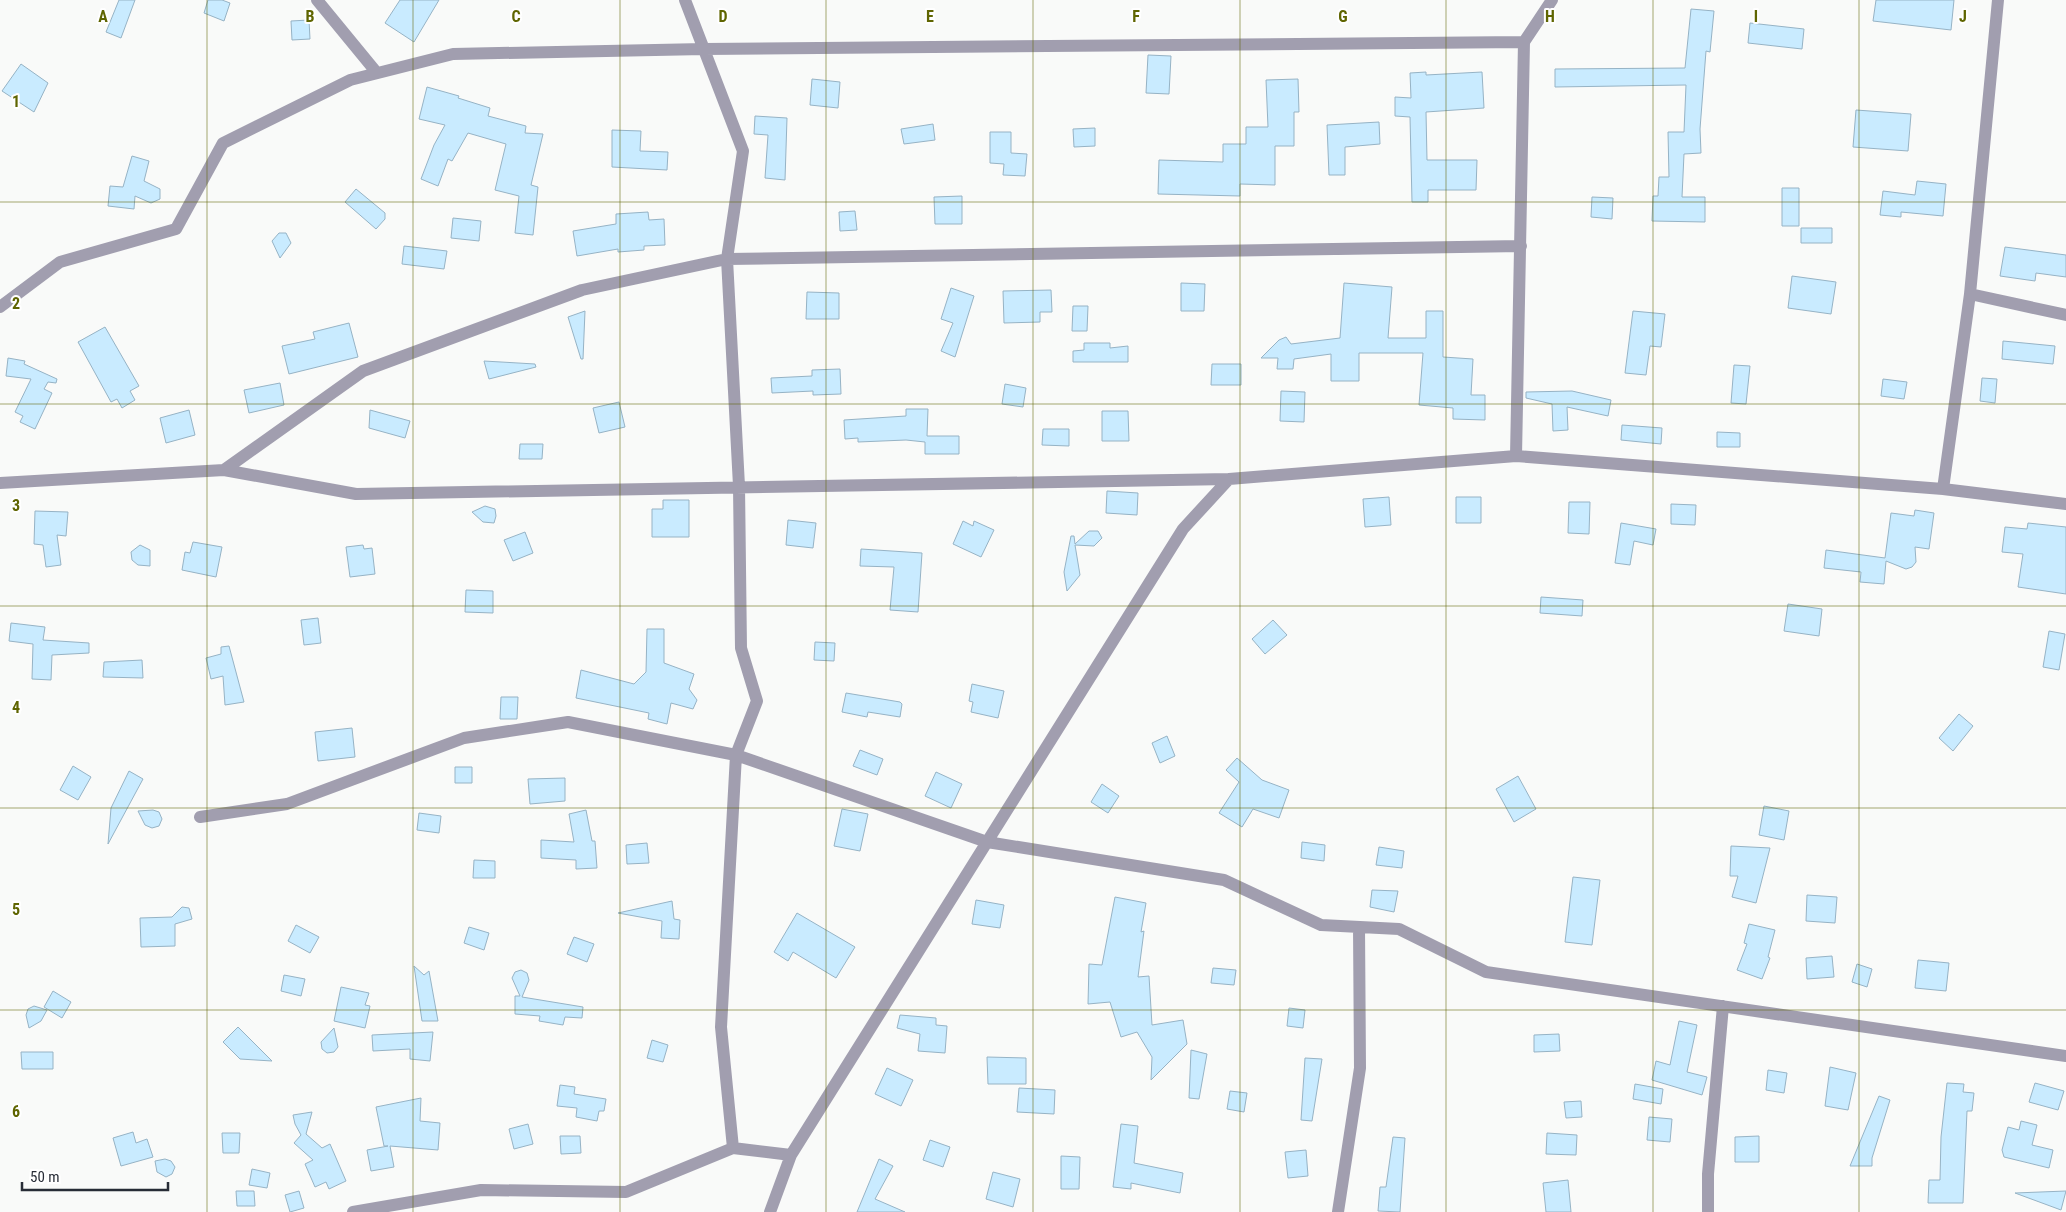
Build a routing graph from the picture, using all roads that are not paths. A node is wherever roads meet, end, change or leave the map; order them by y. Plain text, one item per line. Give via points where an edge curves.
1 (318, 0) edge
2 (685, 0) edge
3 (1552, 0) edge
4 (1998, 0) edge
5 (1524, 42) junction
6 (704, 49) junction
7 (377, 73) junction
8 (1520, 246) junction
9 (727, 259) junction
10 (1970, 294) junction
11 (0, 307) edge
12 (2066, 315) edge
13 (1516, 456) junction
14 (224, 470) junction
15 (1229, 479) junction
16 (0, 483) edge
17 (739, 486) junction
18 (1943, 489) junction
19 (2066, 504) edge
20 (736, 755) junction
21 (200, 817) dead end
22 (987, 842) junction
23 (1359, 927) junction
24 (1723, 1006) junction
25 (2066, 1056) edge
26 (734, 1148) junction
27 (791, 1155) junction
28 (353, 1212) edge
29 (770, 1212) edge
30 (1338, 1212) edge
31 (1708, 1212) edge

1 - 7 street
2 - 6 street
3 - 5 street
4 - 10 street
5 - 6 street
5 - 8 street
6 - 7 street via 453,54
6 - 9 street via 743,151
7 - 11 street via 350,80 223,143 176,229 60,262
8 - 9 street
8 - 13 street
9 - 14 street via 582,290 363,371
9 - 17 street
10 - 12 street
10 - 18 street
13 - 15 street
13 - 18 street
14 - 16 street
14 - 17 street via 356,494
15 - 17 street
15 - 22 street via 1183,529
17 - 20 street via 741,648 757,701
18 - 19 street
20 - 21 street via 568,722 464,738 287,804
20 - 22 street
20 - 26 street via 721,1027
22 - 23 street via 1224,880 1321,925
22 - 27 street
23 - 24 street via 1400,929 1486,972
23 - 30 street via 1360,1068
24 - 25 street
24 - 31 street via 1708,1174
26 - 27 street
26 - 28 street via 626,1192 481,1190
27 - 29 street

